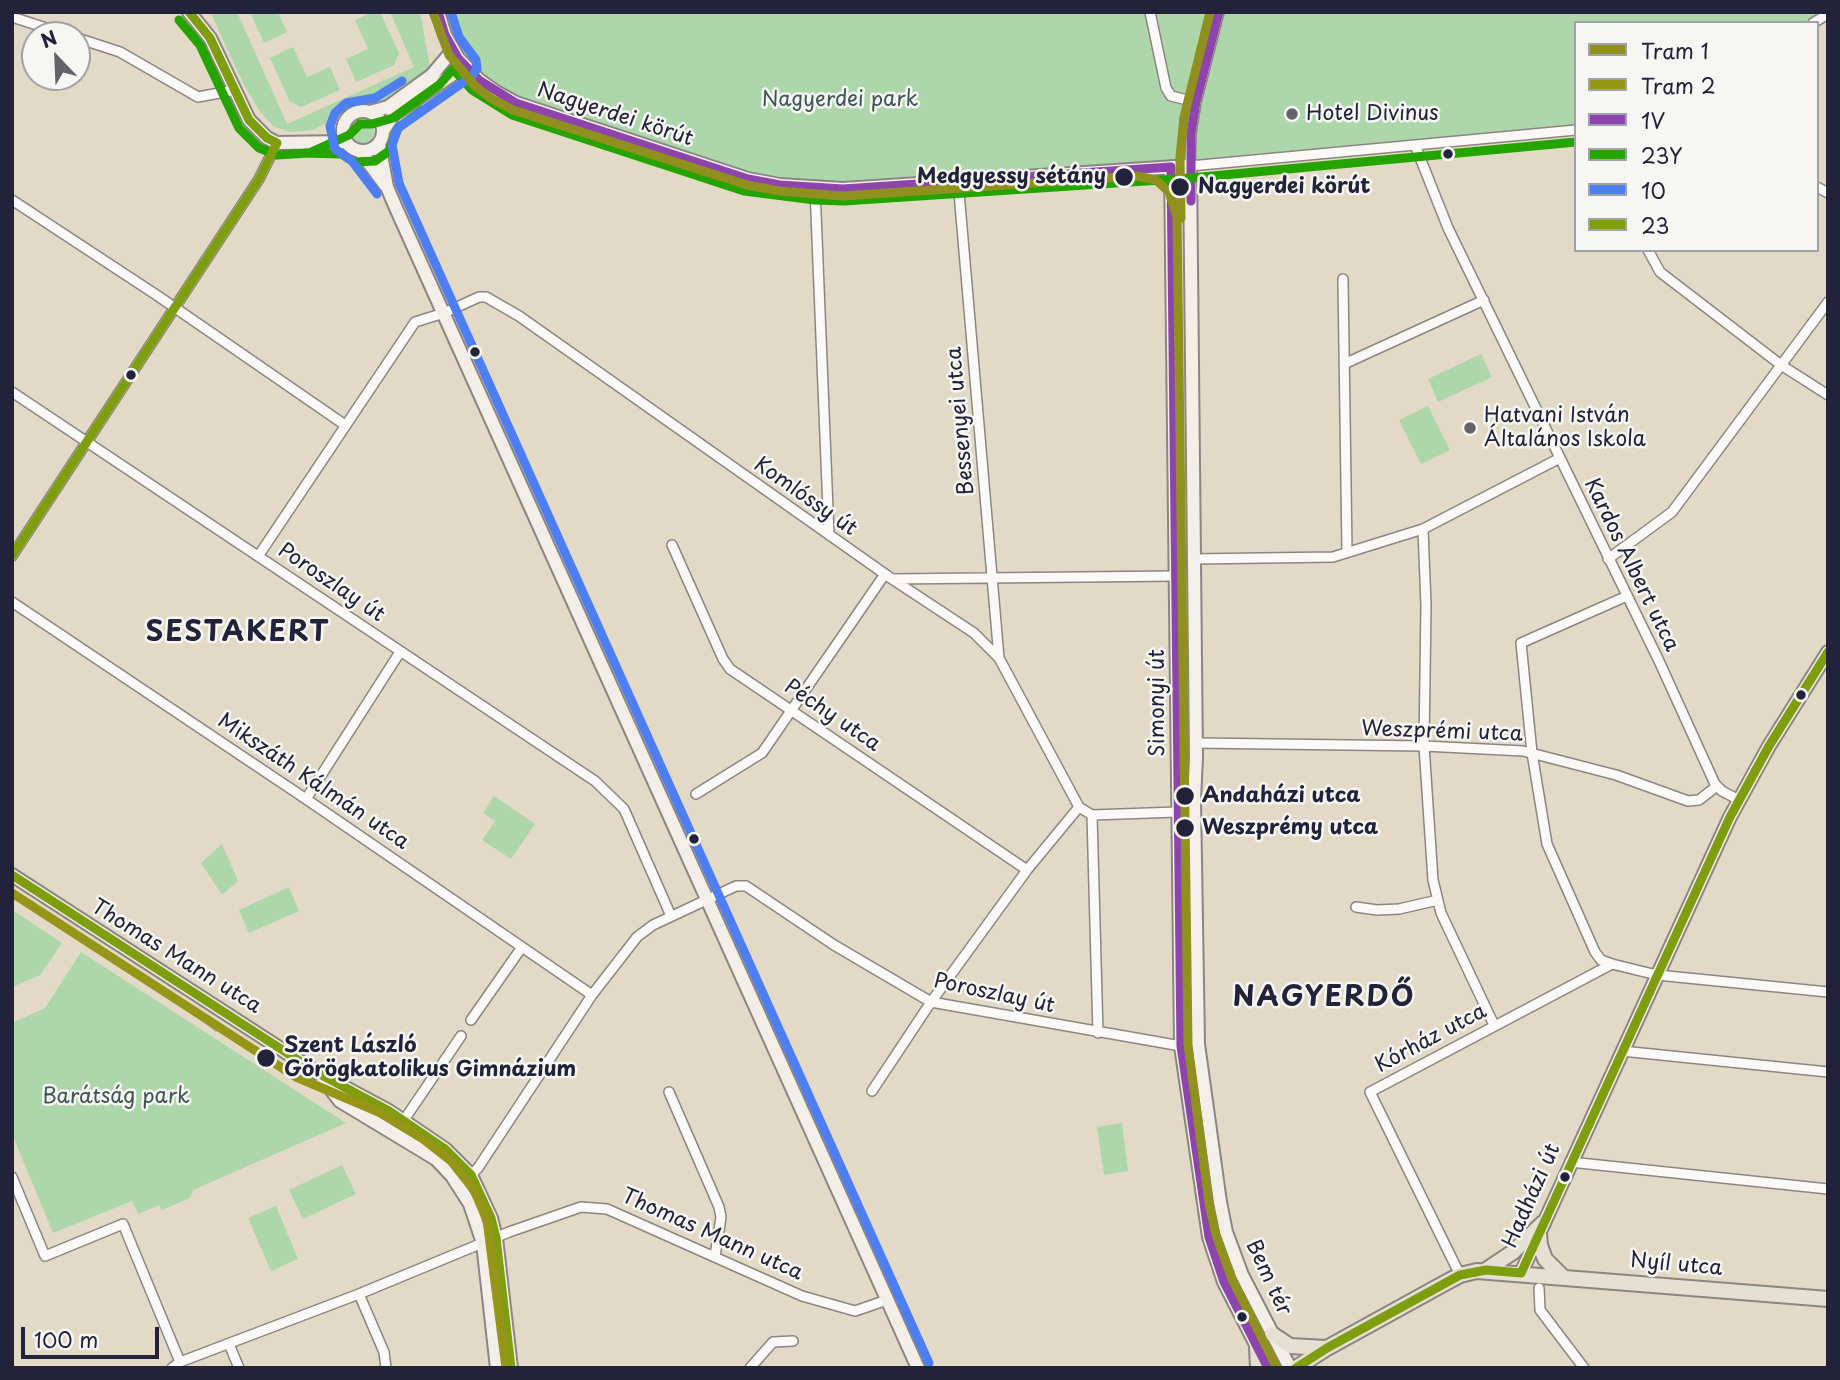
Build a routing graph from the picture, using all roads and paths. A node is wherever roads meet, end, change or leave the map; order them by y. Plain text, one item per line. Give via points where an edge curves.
1 (189, 12) edge
2 (438, 12) edge
3 (1150, 12) edge
4 (1219, 12) edge
5 (91, 43) edge
6 (453, 50) junction
7 (465, 66) junction
8 (234, 90) junction
9 (1196, 102) junction
10 (370, 112) junction
11 (343, 124) junction
12 (1574, 130) edge
13 (383, 131) junction
14 (305, 141) junction
15 (345, 142) junction
16 (277, 143) junction
17 (379, 144) junction
18 (1415, 145) junction
19 (360, 151) junction
20 (1191, 166) junction
21 (1171, 167) junction
22 (958, 181) junction
23 (387, 187) junction
24 (815, 188) junction
25 (12, 200) edge
26 (1649, 252) edge
27 (1342, 279) dead end
28 (1484, 300) junction
29 (1828, 302) edge
30 (175, 307) junction
31 (444, 313) junction
32 (1344, 364) junction
33 (1781, 365) junction
34 (12, 392) edge
35 (1828, 395) edge
36 (345, 425) junction
37 (88, 441) junction
38 (1560, 458) junction
39 (1423, 529) junction
40 (829, 535) junction
41 (672, 545) dead end
42 (1347, 552) junction
43 (12, 555) edge
44 (258, 555) junction
45 (1194, 559) junction
46 (1608, 559) junction
47 (888, 576) junction
48 (1176, 576) junction
49 (992, 578) junction
50 (1627, 596) junction
51 (12, 602) edge
52 (400, 652) junction
53 (1828, 652) edge
54 (999, 658) junction
55 (792, 709) junction
56 (1196, 743) junction
57 (1424, 746) junction
58 (1532, 753) junction
59 (1717, 786) junction
60 (696, 794) dead end
61 (306, 799) junction
62 (1739, 800) junction
63 (1079, 807) junction
64 (1177, 812) junction
65 (1092, 815) junction
66 (1027, 870) junction
67 (12, 874) edge
68 (707, 899) junction
69 (1438, 900) junction
70 (1356, 907) dead end
71 (671, 916) junction
72 (522, 947) junction
73 (1612, 964) junction
74 (1657, 975) junction
75 (1828, 992) edge
76 (592, 995) junction
77 (931, 1002) junction
78 (471, 1020) dead end
79 (1494, 1026) junction
80 (1098, 1033) junction
81 (461, 1036) dead end
82 (1181, 1046) junction
83 (1622, 1051) junction
84 (1828, 1072) edge
85 (318, 1073) junction
86 (669, 1091) dead end
87 (872, 1091) dead end
88 (404, 1121) junction
89 (1570, 1162) junction
90 (471, 1175) junction
91 (12, 1177) edge
92 (458, 1184) junction
93 (1828, 1189) edge
94 (1220, 1202) joint
95 (1541, 1228) junction
96 (1209, 1237) joint
97 (496, 1238) junction
98 (483, 1243) junction
99 (715, 1256) junction
100 (1486, 1270) junction
101 (1521, 1273) junction
102 (1460, 1275) junction
103 (1563, 1277) junction
104 (1539, 1288) dead end
105 (359, 1294) junction
106 (1828, 1299) edge
107 (887, 1300) junction
108 (1272, 1334) junction
109 (793, 1341) dead end
110 (229, 1344) junction
111 (1256, 1347) junction
112 (1327, 1348) junction
113 (176, 1365) edge
114 (239, 1368) edge
115 (386, 1368) edge
116 (497, 1368) edge
117 (511, 1368) edge
118 (750, 1368) edge
119 (918, 1368) edge
120 (1258, 1368) edge
121 (1268, 1368) edge
122 (1290, 1368) edge
123 (1296, 1368) edge
124 (1315, 1368) edge
125 (1584, 1368) edge

1 - 8 street via 210,38
2 - 6 street, Nagyerdei körút
3 - 9 street via 1166,88 1171,96
4 - 9 street
5 - 8 street via 120,52 198,97
6 - 7 street, Nagyerdei körút
6 - 10 street via 432,75 388,107
7 - 13 street via 394,114
7 - 24 street, Nagyerdei körút via 516,103 748,178
8 - 16 street via 249,120
9 - 20 street
10 - 11 street via 356,112
10 - 13 street
11 - 14 street
11 - 15 street
12 - 18 street, Nagyerdei körút
13 - 17 street
14 - 15 street
14 - 16 street
15 - 19 street
16 - 30 street
17 - 19 street
17 - 23 street
18 - 20 street, Nagyerdei körút
18 - 28 street, Kardos Albert utca via 1448,228
19 - 23 street
20 - 21 street, Nagyerdei körút
20 - 45 street, Simonyi út
21 - 22 street, Nagyerdei körút
21 - 48 street, Simonyi út
22 - 24 street, Nagyerdei körút
22 - 49 street, Bessenyei utca
23 - 31 street
24 - 40 street
25 - 30 street
26 - 33 street via 1660,272
27 - 32 street
28 - 32 street
28 - 38 street, Kardos Albert utca
29 - 33 street
30 - 36 street
30 - 37 street
31 - 36 street, Komlóssy út via 415,322
31 - 40 street, Komlóssy út via 479,297 506,308
31 - 68 street
32 - 42 street
33 - 35 street
33 - 46 street via 1672,512
34 - 37 street, Poroszlay út
36 - 44 street, Komlóssy út
37 - 43 street
37 - 44 street, Poroszlay út
38 - 39 street
38 - 46 street, Kardos Albert utca
39 - 42 street
39 - 57 street
40 - 47 street, Komlóssy út
41 - 55 street, Péchy utca via 723,659
42 - 45 street via 1333,557
44 - 52 street, Poroszlay út
45 - 56 street, Simonyi út
46 - 50 street, Kardos Albert utca
47 - 49 street
47 - 54 street, Komlóssy út via 974,634
47 - 55 street
48 - 49 street
48 - 64 street, Simonyi út
49 - 54 street, Bessenyei utca
50 - 58 street via 1521,643
50 - 59 street, Kardos Albert utca
51 - 61 street, Mikszáth Kálmán utca
52 - 61 street
52 - 71 street, Poroszlay út via 595,781 624,809
53 - 62 street, Hadházi út
54 - 63 street, Komlóssy út
55 - 60 street via 762,752
55 - 66 street, Péchy utca
56 - 57 street, Weszprémi utca
56 - 94 street, Simonyi út via 1198,1044
57 - 58 street, Weszprémi utca
57 - 69 street
58 - 59 street, Weszprémi utca via 1616,775 1688,801 1699,800
58 - 73 street via 1547,844 1595,952
59 - 62 street
61 - 72 street, Mikszáth Kálmán utca
62 - 74 street, Hadházi út
63 - 65 street
63 - 66 street
64 - 65 street
64 - 82 street, Simonyi út
65 - 80 street
66 - 77 street
67 - 85 street, Thomas Mann utca
68 - 71 street
68 - 77 street, Poroszlay út via 746,886
68 - 107 street
69 - 70 street via 1399,909
69 - 79 street
71 - 76 street via 637,937
72 - 76 street, Mikszáth Kálmán utca
72 - 78 street
73 - 74 street
73 - 79 street, Kórház utca
74 - 75 street
74 - 83 street, Hadházi út
76 - 90 street
77 - 80 street, Poroszlay út
77 - 87 street
79 - 102 street, Kórház utca via 1370,1092
80 - 82 street, Poroszlay út
81 - 88 street
82 - 96 street, Simonyi út
83 - 84 street
83 - 89 street, Hadházi út
85 - 88 street, Thomas Mann utca
85 - 92 street, Thomas Mann utca via 340,1101 436,1159
86 - 99 street via 719,1207
88 - 90 street, Thomas Mann utca via 445,1149
89 - 93 street
89 - 95 street, Hadházi út
90 - 92 street
90 - 97 street, Thomas Mann utca via 484,1198
91 - 113 street via 45,1256 123,1224
92 - 98 street, Thomas Mann utca
94 - 108 street, Bem tér via 1236,1260
95 - 100 main road
95 - 101 street, Hadházi út
95 - 103 main road via 1545,1259
96 - 111 street, Bem tér via 1224,1283
97 - 98 street, Thomas Mann utca
97 - 99 street, Thomas Mann utca via 581,1207 594,1207
97 - 117 street, Thomas Mann utca
98 - 105 street, Thomas Mann utca
98 - 116 street, Thomas Mann utca
99 - 107 street, Thomas Mann utca via 802,1296 855,1311
100 - 101 main road, Hadházi út
100 - 102 main road, Hadházi út
101 - 103 main road, Nyíl utca
102 - 112 main road, Hadházi út
103 - 106 main road, Nyíl utca
104 - 125 street via 1540,1310
105 - 110 street, Thomas Mann utca
105 - 115 street via 384,1352
107 - 119 street
108 - 112 main road via 1293,1347
108 - 122 street, Bem tér
109 - 118 street via 773,1342
110 - 113 street, Thomas Mann utca
110 - 114 street
111 - 120 main road
111 - 121 street, Bem tér
112 - 123 main road, Hadházi út
112 - 124 main road

